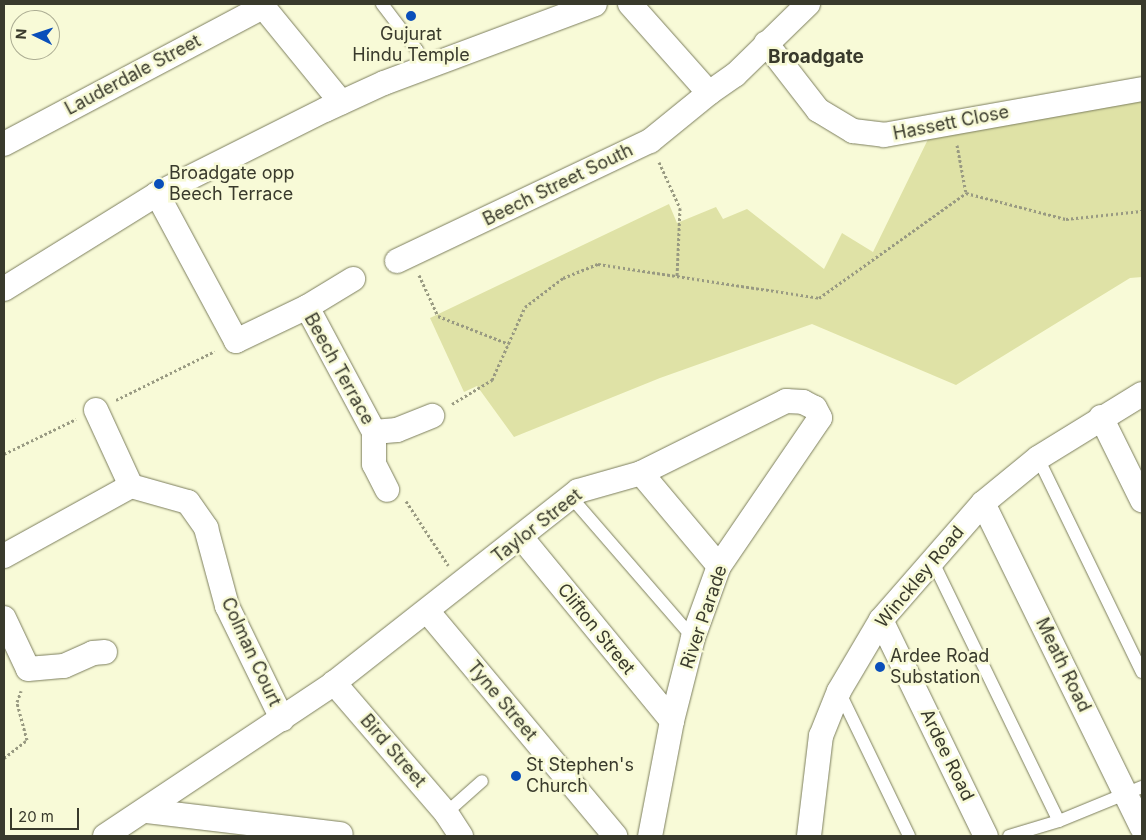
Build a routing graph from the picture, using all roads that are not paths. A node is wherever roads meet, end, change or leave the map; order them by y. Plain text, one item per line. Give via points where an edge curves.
1 (382, 4) edge
2 (595, 4) edge
3 (630, 4) edge
4 (808, 4) edge
5 (262, 6) edge
6 (766, 43) junction
7 (424, 68) junction
8 (1142, 89) edge
9 (709, 92) junction
10 (341, 102) junction
11 (4, 144) edge
12 (158, 194) junction
13 (404, 259) road end
14 (353, 279) dead end
15 (4, 289) edge
16 (308, 307) junction
17 (1142, 394) edge
18 (803, 402) joint
19 (96, 410) road end
20 (432, 416) road end
21 (1101, 417) junction
22 (374, 432) junction
23 (1038, 458) junction
24 (641, 473) junction
25 (131, 486) junction
26 (387, 490) road end
27 (571, 497) junction
28 (1142, 500) edge
29 (983, 503) junction
30 (521, 537) junction
31 (4, 556) edge
32 (932, 560) junction
33 (719, 566) junction
34 (428, 612) junction
35 (4, 618) edge
36 (881, 620) junction
37 (693, 638) junction
38 (105, 652) dead end
39 (1142, 672) edge
40 (341, 677) junction
41 (839, 691) junction
42 (282, 719) junction
43 (672, 721) junction
44 (482, 781) dead end
45 (1134, 791) edge
46 (147, 811) junction
47 (446, 813) junction
48 (1059, 821) junction
49 (1142, 827) edge
50 (341, 834) dead end
51 (105, 836) edge
52 (461, 836) edge
53 (615, 836) edge
54 (650, 836) edge
55 (809, 836) edge
56 (909, 836) edge
57 (986, 836) edge
58 (1009, 836) edge

1 - 7 lane via 417,50
2 - 7 street
3 - 9 street
4 - 6 street, Beech Street South
5 - 10 street
5 - 11 street, Lauderdale Street
6 - 8 street, Hassett Close via 818,110 853,131 884,135
6 - 9 street, Beech Street South via 735,75
7 - 10 street
9 - 13 street, Beech Street South via 650,141
10 - 12 street
12 - 15 street
12 - 16 street, Beech Terrace via 236,341
14 - 16 street
16 - 22 street, Beech Terrace
17 - 21 street, Winckley Road
18 - 24 street, Taylor Street via 786,401
18 - 33 street, River Parade via 815,408 820,418
19 - 25 street
20 - 22 street, Beech Terrace via 397,430
21 - 23 street, Winckley Road
21 - 28 street
22 - 26 street, Beech Terrace via 374,464
23 - 29 street, Winckley Road
23 - 39 lane
24 - 27 street, Taylor Street via 578,490
24 - 33 street
25 - 31 street
25 - 42 street, Colman Court via 188,502 206,528 227,606
27 - 30 street, Taylor Street
27 - 37 lane
29 - 32 street, Winckley Road
29 - 45 street, Meath Road
30 - 34 street, Taylor Street
30 - 43 street, Clifton Street
32 - 36 street, Winckley Road
32 - 48 lane
33 - 37 street, River Parade
34 - 40 street, Taylor Street
34 - 53 street, Tyne Street
35 - 38 street via 28,669 64,666 93,653
36 - 41 street, Winckley Road
36 - 57 street, Ardee Road
37 - 43 street, River Parade
40 - 42 street, Taylor Street
40 - 47 street, Bird Street
41 - 55 street, Winckley Road via 822,736
41 - 56 lane
42 - 46 street
43 - 54 street, River Parade
44 - 47 lane
45 - 48 lane
45 - 49 street, Meath Road
46 - 50 street
46 - 51 street
47 - 52 street, Bird Street
48 - 58 lane

